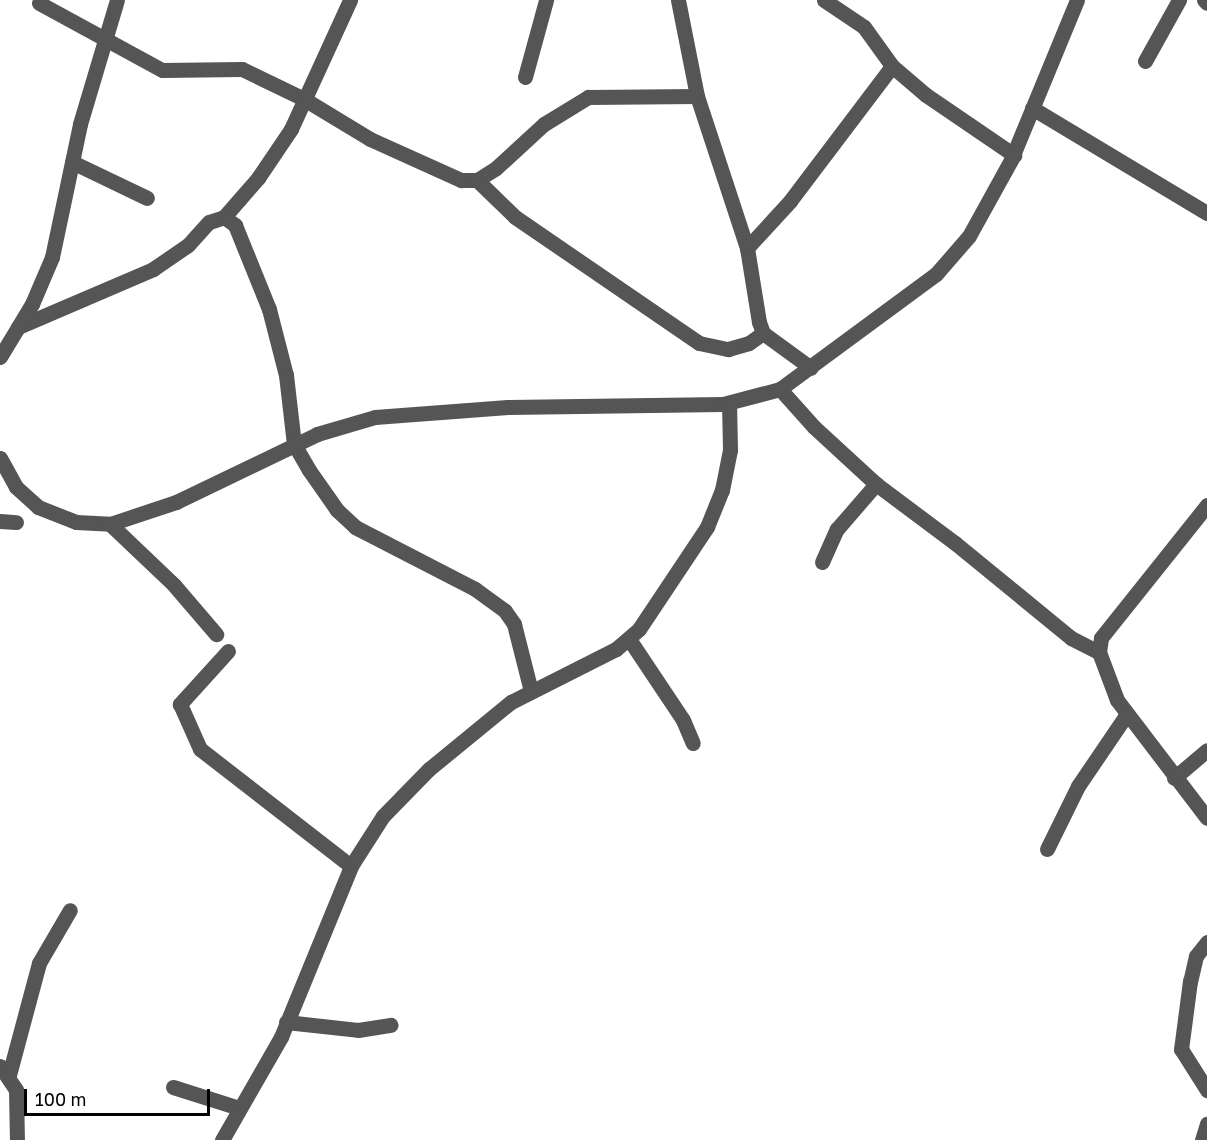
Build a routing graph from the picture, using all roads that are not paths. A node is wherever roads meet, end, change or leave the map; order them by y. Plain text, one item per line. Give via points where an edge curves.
1 (117, 0) edge
2 (350, 0) edge
3 (546, 0) edge
4 (678, 0) edge
5 (824, 0) edge
6 (1077, 0) edge
7 (1179, 0) edge
8 (39, 3) dead end
9 (107, 40) junction
10 (1145, 61) dead end
11 (892, 66) junction
12 (525, 77) dead end
13 (697, 96) junction
14 (304, 99) junction
15 (1032, 108) junction
16 (1014, 155) junction
17 (72, 162) junction
18 (477, 180) junction
19 (147, 198) dead end
20 (1207, 213) edge
21 (224, 217) junction
22 (747, 248) junction
23 (18, 327) junction
24 (763, 333) junction
25 (0, 357) edge
26 (811, 368) junction
27 (780, 389) junction
28 (729, 403) junction
29 (294, 444) junction
30 (0, 458) edge
31 (876, 484) junction
32 (1207, 505) edge
33 (0, 521) edge
34 (16, 522) dead end
35 (110, 524) junction
36 (822, 562) dead end
37 (216, 634) dead end
38 (629, 639) junction
39 (228, 651) dead end
40 (1099, 652) junction
41 (531, 691) junction
42 (1127, 714) junction
43 (693, 742) dead end
44 (1207, 750) edge
45 (1174, 778) junction
46 (1207, 818) edge
47 (1047, 849) dead end
48 (351, 866) junction
49 (69, 910) dead end
50 (1207, 942) edge
51 (286, 1022) junction
52 (391, 1025) dead end
53 (5, 1070) edge
54 (173, 1087) dead end
55 (1207, 1090) edge
56 (239, 1108) junction
57 (1207, 1124) edge
58 (17, 1140) edge
59 (222, 1140) edge
60 (1202, 1140) edge

1 - 9 street
2 - 14 street
3 - 12 street
4 - 13 street
5 - 11 street via 864,27
6 - 15 street
7 - 10 street
8 - 9 street
9 - 14 street via 162,70 242,69
9 - 17 street
11 - 16 street via 938,105
11 - 22 street via 790,201
13 - 18 street via 588,97 544,124
13 - 22 street
14 - 18 street via 404,156 461,180
14 - 21 street via 273,157
15 - 16 street
15 - 20 street
16 - 26 street via 993,199 969,236 936,274
17 - 19 street
17 - 23 street via 52,257
18 - 24 street via 515,217 692,339 728,350
21 - 23 street via 209,222 188,244 153,269
21 - 29 street via 235,225 248,251 269,309 286,375 295,424
22 - 24 street
23 - 25 street
24 - 26 street
26 - 27 street
27 - 28 street
27 - 31 street via 814,428
28 - 29 street via 407,413 343,425
28 - 38 street via 730,450 722,490 707,527
29 - 35 street via 176,502
29 - 41 street via 321,489 355,527 475,589 505,610 514,624
30 - 35 street via 16,487 38,507 76,522
31 - 36 street via 837,529
31 - 40 street via 1071,638
32 - 40 street via 1174,541 1101,638
33 - 34 street
35 - 37 street via 174,585
38 - 41 street
38 - 43 street via 683,720
39 - 48 street via 180,704 200,749
40 - 42 street via 1117,700
41 - 48 street via 511,702 429,769 383,816
42 - 45 street
42 - 47 street via 1078,786
44 - 45 street
45 - 46 street
48 - 51 street
49 - 53 street via 39,963
50 - 55 street via 1196,956 1181,1049
51 - 52 street via 358,1030
51 - 56 street
53 - 58 street via 16,1090
54 - 56 street
56 - 59 street
57 - 60 street

